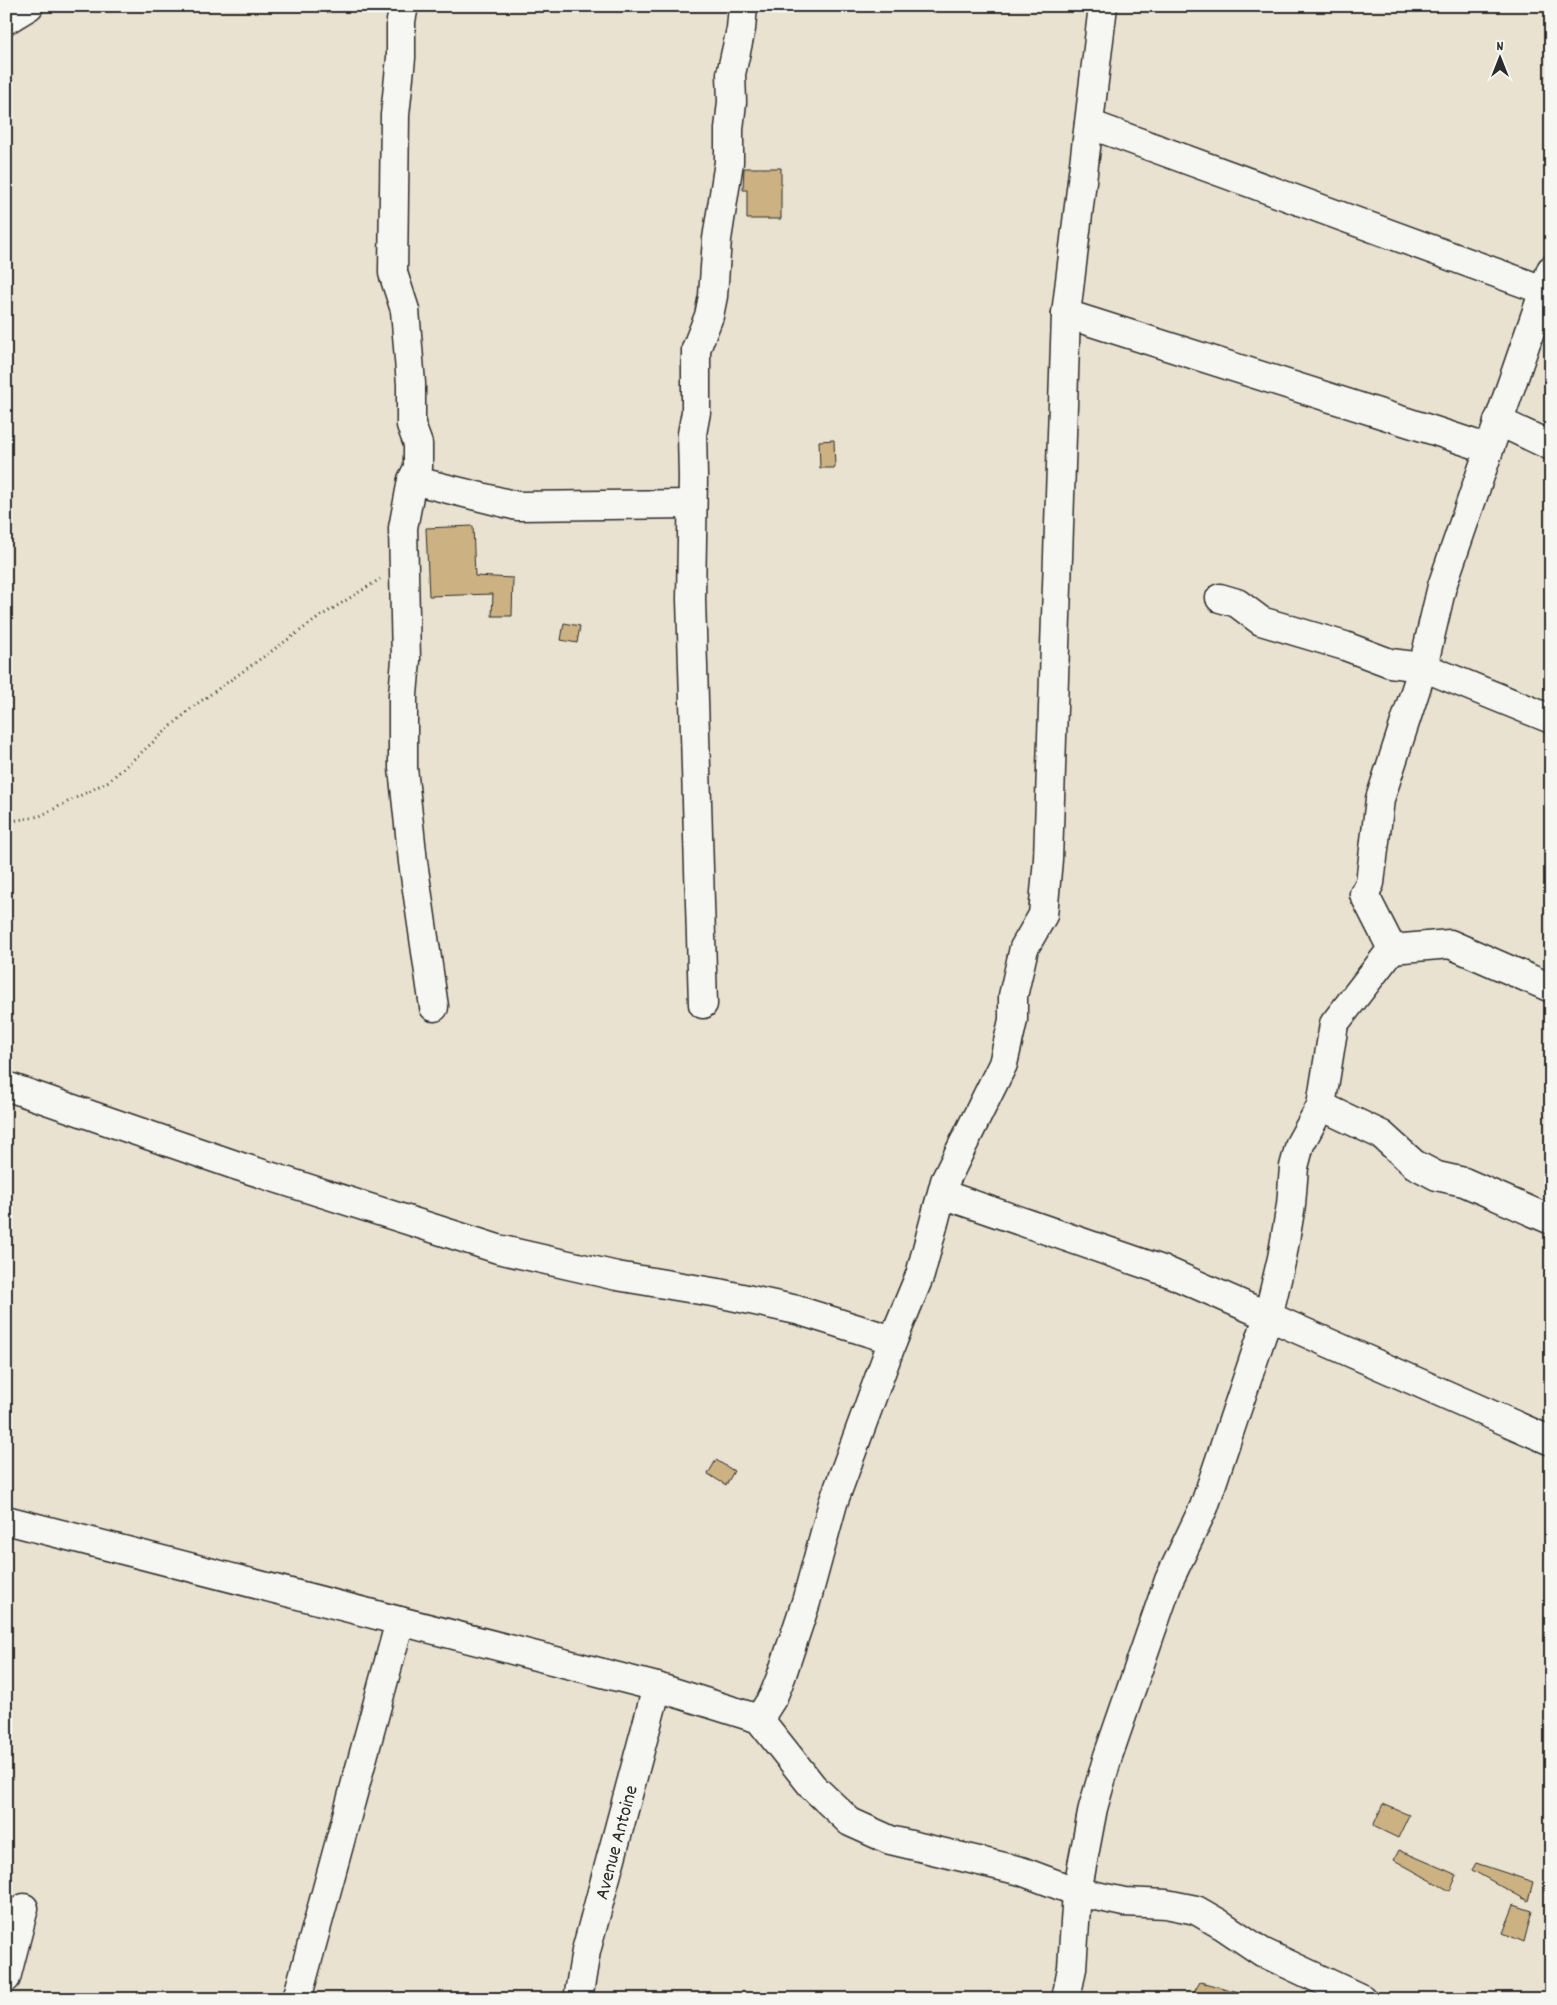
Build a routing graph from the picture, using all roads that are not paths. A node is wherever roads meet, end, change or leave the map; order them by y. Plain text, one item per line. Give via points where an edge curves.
1 (29, 6) edge
2 (404, 6) edge
3 (743, 6) edge
4 (1103, 6) edge
5 (6, 20) edge
6 (1089, 124) junction
7 (1547, 280) edge
8 (1066, 314) junction
9 (1498, 421) junction
10 (1551, 446) edge
11 (1488, 450) junction
12 (412, 480) junction
13 (692, 504) junction
14 (1220, 598) dead end
15 (1423, 667) junction
16 (1551, 719) edge
17 (1392, 949) junction
18 (1551, 988) edge
19 (703, 1004) dead end
20 (434, 1007) dead end
21 (6, 1086) edge
22 (1321, 1106) junction
23 (942, 1194) junction
24 (1551, 1220) edge
25 (1268, 1317) junction
26 (893, 1340) junction
27 (1551, 1441) edge
28 (6, 1520) edge
29 (400, 1621) junction
30 (657, 1687) junction
31 (759, 1719) junction
32 (1077, 1892) junction
33 (24, 1908) dead end
34 (6, 1978) edge
35 (298, 1999) edge
36 (578, 1999) edge
37 (1066, 1999) edge
38 (1362, 1999) edge

1 - 5 street
2 - 12 street via 395,115 393,273 405,310 412,425 418,444 418,468
3 - 13 street via 731,74 729,162 717,239 713,296 696,349
4 - 6 street
6 - 7 street
6 - 8 street
7 - 9 street
8 - 11 street
8 - 23 street via 1045,901 1043,915 1024,948 1003,1064 957,1155
9 - 10 street
9 - 11 street
11 - 15 street via 1442,586
12 - 13 street via 516,506
12 - 20 street via 403,528 406,660 403,768
13 - 19 street via 691,599
14 - 15 street via 1237,602 1261,621 1390,663
15 - 16 street
15 - 17 street via 1380,799 1370,883 1364,894
17 - 18 street via 1450,944
17 - 22 street via 1334,1024
21 - 26 street via 238,1166 498,1248 617,1276 797,1310
22 - 24 street via 1382,1135 1414,1164 1437,1176 1464,1182
22 - 25 street via 1300,1144 1294,1167 1282,1258
23 - 25 street via 1168,1272
23 - 26 street via 920,1275
25 - 27 street
25 - 32 street via 1204,1507 1170,1580 1108,1756 1093,1808
26 - 31 street via 833,1503 781,1677
28 - 29 street
29 - 30 street
29 - 35 street
30 - 31 street
30 - 36 street, Avenue Antoine via 586,1951
31 - 32 street via 813,1787 850,1822 890,1840 1020,1871
32 - 37 street via 1072,1968
32 - 38 street via 1124,1902 1166,1904 1196,1910 1262,1952
33 - 34 street

